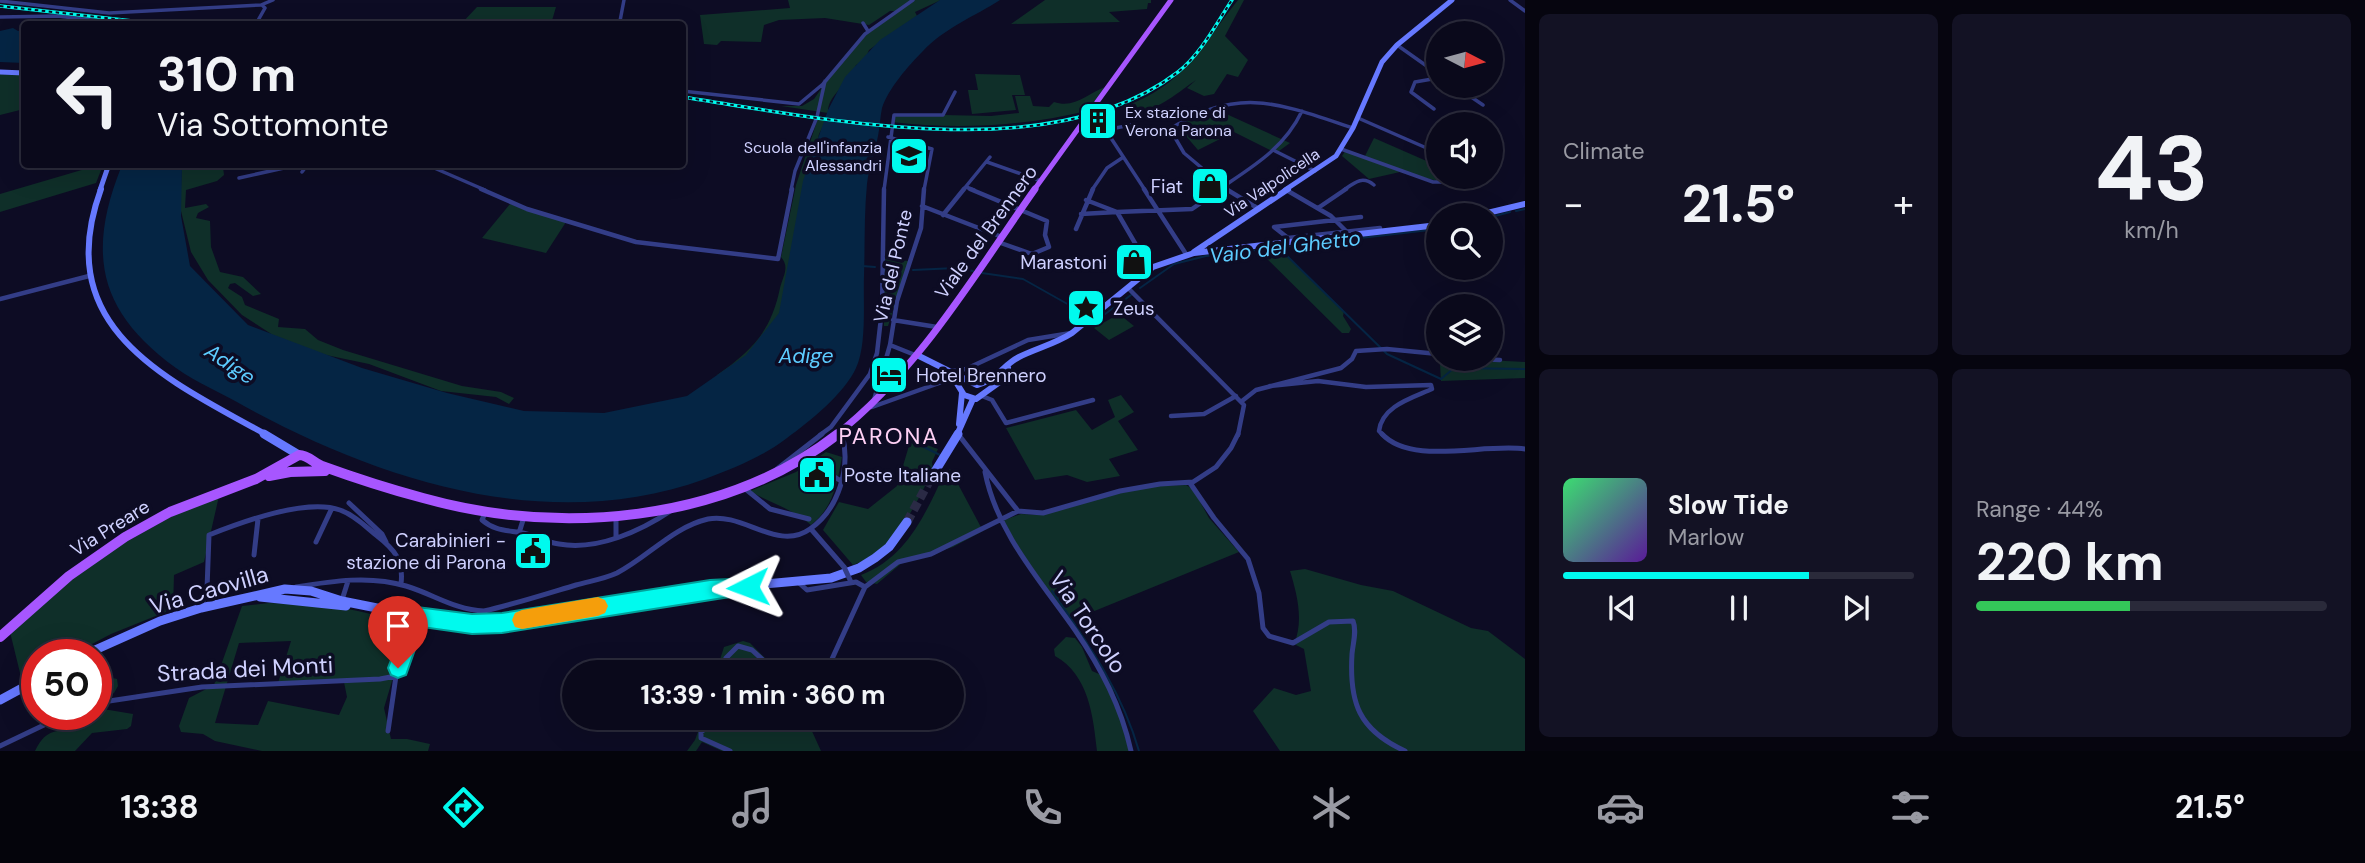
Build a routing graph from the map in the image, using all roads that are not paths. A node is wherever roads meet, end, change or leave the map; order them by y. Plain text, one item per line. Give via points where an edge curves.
1 (273, 0) edge
2 (624, 0) edge
3 (913, 0) edge
4 (1171, 0) edge
5 (1452, 0) edge
6 (1510, 0) edge
7 (0, 1) edge
8 (261, 5) junction
9 (1525, 11) edge
10 (0, 17) edge
11 (620, 20) dead end
12 (101, 21) edge
13 (258, 21) edge
14 (863, 23) dead end
15 (869, 32) junction
16 (1397, 45) junction
17 (1426, 67) edge
18 (0, 72) edge
19 (21, 73) edge
20 (1426, 79) edge
21 (825, 81) junction
22 (686, 91) edge
23 (955, 92) dead end
24 (1473, 98) edge
25 (1097, 102) tunnel mouth
26 (1483, 105) dead end
27 (1434, 109) dead end
28 (1302, 111) junction
29 (1358, 118) junction
30 (1082, 125) joint
31 (1131, 125) dead end
32 (1353, 128) junction
33 (1105, 130) junction
34 (888, 137) junction
35 (1426, 148) edge
36 (1342, 149) junction
37 (1275, 151) junction
38 (1122, 158) junction
39 (109, 168) edge
40 (284, 168) edge
41 (305, 168) edge
42 (434, 168) edge
43 (302, 172) dead end
44 (1316, 172) junction
45 (239, 178) dead end
46 (1426, 179) edge
47 (1041, 181) junction
48 (1374, 185) dead end
49 (966, 187) junction
50 (1224, 189) junction
51 (1288, 191) junction
52 (1086, 200) junction
53 (1525, 204) edge
54 (922, 206) junction
55 (1022, 208) junction
56 (1318, 208) junction
57 (1157, 209) junction
58 (1503, 209) edge
59 (1259, 210) junction
60 (1117, 212) junction
61 (1081, 214) junction
62 (943, 215) junction
63 (1361, 217) dead end
64 (1335, 220) junction
65 (1426, 226) edge
66 (1380, 228) dead end
67 (1076, 229) dead end
68 (1346, 232) junction
69 (1221, 234) junction
70 (1000, 239) junction
71 (1236, 248) junction
72 (1190, 254) junction
73 (1151, 270) junction
74 (89, 275) junction
75 (1128, 288) junction
76 (0, 299) edge
77 (893, 320) junction
78 (937, 327) junction
79 (1072, 333) junction
80 (890, 345) junction
81 (1426, 353) edge
82 (917, 355) junction
83 (1009, 365) junction
84 (967, 370) junction
85 (951, 374) junction
86 (968, 386) junction
87 (1270, 386) junction
88 (982, 395) junction
89 (1236, 396) junction
90 (973, 399) junction
91 (1093, 400) dead end
92 (1243, 403) junction
93 (872, 407) junction
94 (1171, 416) dead end
95 (958, 431) junction
96 (842, 432) junction
97 (282, 444) junction
98 (1525, 449) edge
99 (304, 456) junction
100 (804, 458) junction
101 (289, 465) junction
102 (301, 471) junction
103 (985, 471) junction
104 (342, 472) junction
105 (777, 473) junction
106 (931, 478) tunnel mouth
107 (841, 481) junction
108 (1190, 483) junction
109 (742, 486) junction
110 (349, 503) dead end
111 (679, 505) junction
112 (332, 508) junction
113 (1018, 511) junction
114 (485, 512) junction
115 (616, 516) junction
116 (524, 517) junction
117 (258, 519) junction
118 (809, 519) dead end
119 (999, 519) junction
120 (907, 522) tunnel mouth
121 (811, 528) junction
122 (519, 533) junction
123 (616, 537) junction
124 (316, 542) dead end
125 (386, 543) junction
126 (254, 555) dead end
127 (348, 581) junction
128 (798, 582) junction
129 (851, 582) junction
130 (401, 584) junction
131 (865, 587) junction
132 (285, 589) junction
133 (249, 597) junction
134 (342, 601) junction
135 (201, 608) junction
136 (399, 613) junction
137 (417, 616) junction
138 (433, 619) junction
139 (410, 634) junction
140 (0, 637) edge
141 (112, 642) edge
142 (724, 660) edge
143 (764, 660) edge
144 (831, 660) edge
145 (396, 676) junction
146 (21, 689) edge
147 (112, 699) edge
148 (0, 700) edge
149 (34, 730) edge
150 (704, 730) edge
151 (388, 731) dead end
152 (0, 746) edge
153 (730, 751) edge
154 (1131, 751) edge
155 (1405, 751) edge

1 - 8 street
2 - 11 street
3 - 15 street
4 - 25 main road
5 - 16 main road, Via Valpolicella
6 - 9 street
7 - 8 street via 109,13
8 - 13 street via 265,8
10 - 12 street via 65,16
14 - 15 street
15 - 21 street
16 - 17 street
16 - 29 main road, Via Valpolicella via 1377,71
18 - 19 main road
20 - 27 street via 1415,82 1411,92
21 - 22 street via 810,99 799,104
21 - 42 street via 819,112 795,171 778,259 636,242 527,208
23 - 34 street via 939,116 897,113
24 - 26 street
28 - 32 street
28 - 37 street
28 - 50 street via 1231,101 1197,111 1170,128 1191,160
29 - 32 main road, Via Valpolicella
29 - 35 street
30 - 33 street
30 - 47 main road, Viale del Brennero
31 - 33 street
32 - 36 main road, Via Valpolicella
33 - 38 street
34 - 54 street, Via del Ponte via 932,149
34 - 105 street via 881,335 870,374 831,427 778,466
36 - 44 main road, Via Valpolicella
36 - 46 street
37 - 44 street
37 - 50 street
38 - 52 street via 1111,162
38 - 57 street
39 - 74 main road via 88,236
40 - 45 street
41 - 43 street
44 - 51 main road, Via Valpolicella
47 - 49 street via 989,160
47 - 55 main road, Viale del Brennero
48 - 56 street via 1359,180
49 - 55 street
49 - 62 street
50 - 57 street via 1192,209
50 - 59 street
51 - 56 street
51 - 59 main road, Via Valpolicella
52 - 60 street
52 - 61 street
53 - 58 main road
54 - 62 street
54 - 77 street, Via del Ponte via 921,228
55 - 70 main road, Viale del Brennero
55 - 70 street via 1047,221 1049,247 1032,254
56 - 64 street
57 - 60 street
57 - 72 street
59 - 69 main road, Via Valpolicella
60 - 61 street
60 - 73 street
61 - 67 street
62 - 70 street
63 - 64 street
64 - 68 street
64 - 68 street via 1274,227 1288,238
65 - 71 main road
66 - 68 street
69 - 71 main road, Via Valpolicella
69 - 72 main road, Via Valpolicella
70 - 78 main road, Viale del Brennero
71 - 72 main road
72 - 73 main road, Via Valpolicella
73 - 75 main road, Via Valpolicella
74 - 76 street
74 - 97 main road via 111,328 146,364
75 - 79 main road, Via Valpolicella
75 - 89 street
77 - 78 street
77 - 80 street, Via del Ponte
78 - 82 main road, Viale del Brennero
79 - 83 main road
79 - 84 street, Via Valpolicella via 1020,344
80 - 82 street
80 - 93 street, Via del Ponte
81 - 87 street via 1356,351 1341,368
82 - 85 main road
82 - 93 main road, Viale del Brennero
83 - 86 main road via 992,380
83 - 88 main road via 1002,381
84 - 85 street, Via Valpolicella
84 - 86 street
85 - 86 main road
85 - 93 street, Via Valpolicella
86 - 88 main road
86 - 90 main road
86 - 95 main road
87 - 92 street via 1256,390
87 - 98 street via 1318,381 1366,387 1431,385 1432,389 1391,409 1381,420 1379,431 1389,443 1410,451 1488,445
88 - 90 main road
88 - 91 street via 992,400 1006,423
89 - 92 street
89 - 94 street via 1204,414
90 - 95 main road
92 - 108 street via 1232,447 1206,474
93 - 96 main road, Viale del Brennero
95 - 103 street
95 - 106 main road
96 - 100 main road, Viale del Brennero
96 - 107 street via 847,450
97 - 99 main road
97 - 101 main road
99 - 101 main road
99 - 102 main road via 310,463
99 - 104 main road
100 - 105 main road, Viale del Brennero
100 - 107 street
101 - 102 main road
101 - 140 main road, Via Preare via 170,512 124,537 69,576
102 - 104 main road
103 - 113 street
103 - 119 street, Via Torcolo
104 - 114 main road, Viale del Brennero
105 - 109 main road, Viale del Brennero
107 - 121 street via 833,506
108 - 113 street via 1161,484 1096,498 1044,515
108 - 155 street via 1248,559 1259,593 1263,628 1269,636 1293,643 1334,620 1353,621 1351,685 1357,708 1376,734
109 - 111 main road, Viale del Brennero
109 - 118 street via 778,513
110 - 125 street
111 - 115 main road, Viale del Brennero
111 - 123 street
112 - 117 street
112 - 124 street
112 - 125 street via 340,509
113 - 119 street
114 - 116 main road, Viale del Brennero
114 - 122 street via 482,520 491,529
115 - 116 main road, Viale del Brennero
115 - 123 street
116 - 122 street
117 - 126 street
117 - 135 street via 209,535 207,589
119 - 131 street via 931,554 898,562
119 - 154 street, Via Torcolo via 1116,695
120 - 128 main road via 889,547 859,568
121 - 129 street, bridge
121 - 130 street, Via Caovilla via 782,537 729,518 712,519 673,533 617,573 512,605 475,611 466,612
122 - 123 street via 562,545
125 - 130 street via 404,566
127 - 130 street, Via Caovilla
127 - 132 street, Via Caovilla
127 - 134 street
128 - 129 street via 807,590
128 - 138 main road via 710,589 502,623
129 - 131 street
131 - 144 street
132 - 133 main road, Via Caovilla
132 - 134 main road
133 - 135 main road, Via Caovilla
133 - 136 main road
134 - 136 main road
135 - 141 main road, Via Caovilla
136 - 137 main road
137 - 138 main road
137 - 139 street
138 - 139 street
139 - 145 street
142 - 143 street via 727,652 743,646
145 - 147 street, Strada dei Monti via 196,686
145 - 151 street
146 - 148 main road
149 - 152 street
150 - 153 street via 701,738

